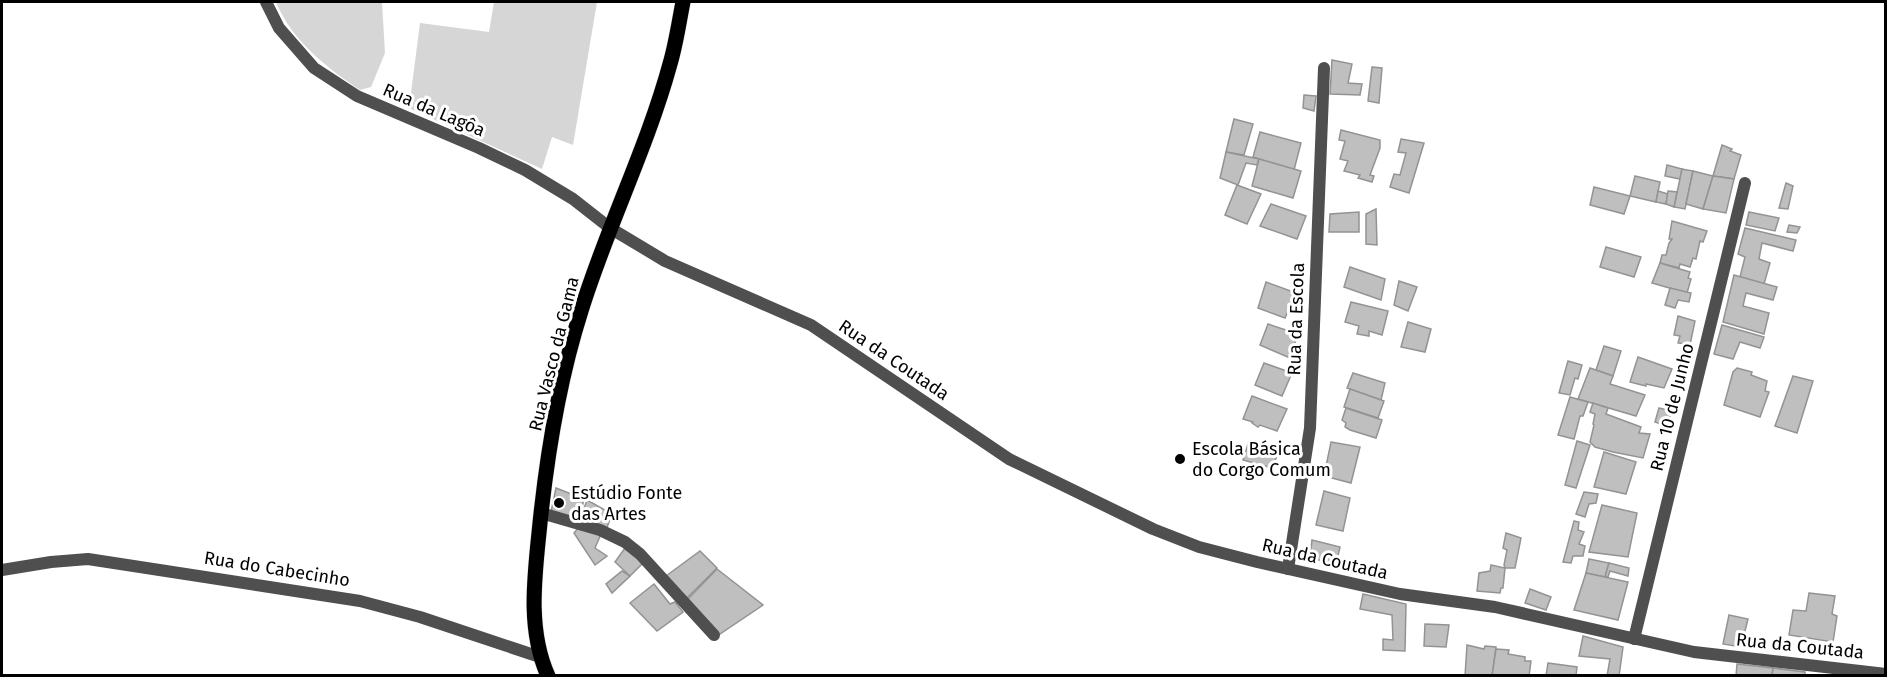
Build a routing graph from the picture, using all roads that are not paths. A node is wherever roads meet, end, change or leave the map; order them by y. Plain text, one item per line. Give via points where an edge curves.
1 (266, 2) edge
2 (683, 2) edge
3 (1324, 68) dead end
4 (1745, 183) dead end
5 (610, 228) junction
6 (811, 326) joint
7 (541, 513) junction
8 (1288, 569) junction
9 (2, 570) edge
10 (714, 635) dead end
11 (1634, 639) junction
12 (540, 657) junction
13 (1886, 674) edge
14 (548, 675) edge

1 - 5 street, Rua da Lagôa via 279,28 314,68 357,96 525,170 573,199
2 - 5 main road, Rua Vasco da Gama via 670,63
3 - 8 street, Rua da Escola via 1310,428
4 - 11 street, Rua 10 de Junho
5 - 6 street, Rua da Lagôa via 665,261
5 - 7 main road, Rua Vasco da Gama via 581,312 558,403
6 - 8 street, Rua da Coutada via 1009,459 1153,529 1199,547
7 - 10 street via 600,530 625,542
7 - 12 main road, Rua Vasco da Gama via 533,594
8 - 11 street, Rua da Coutada
9 - 12 street, Rua do Cabecinho via 88,559 360,601 420,616
11 - 13 street, Rua da Coutada via 1694,652
12 - 14 main road, Rua Vasco da Gama

